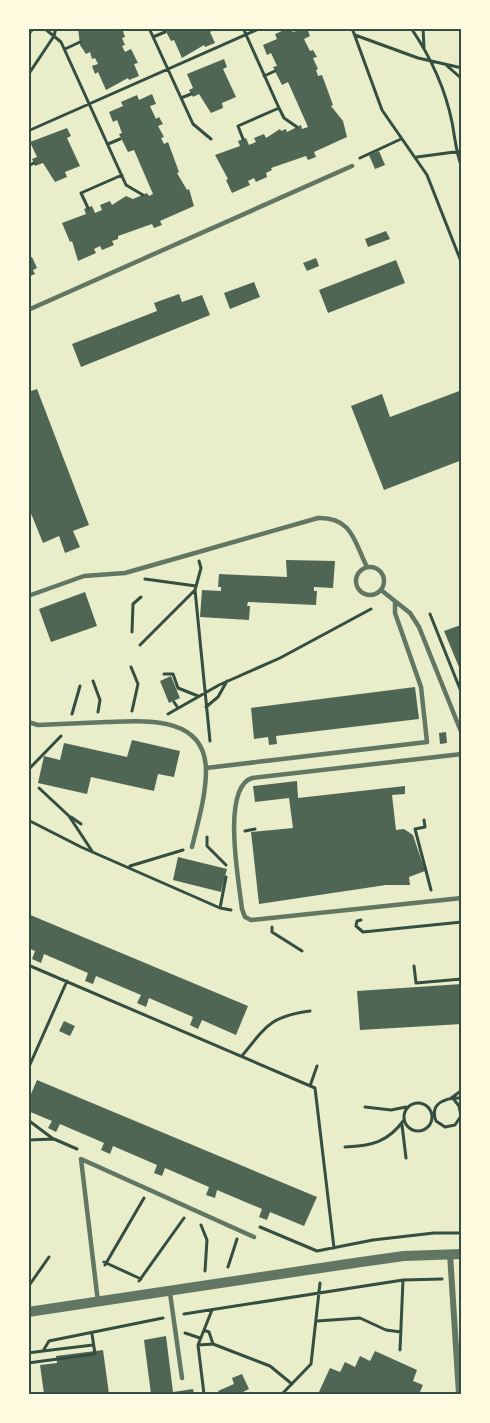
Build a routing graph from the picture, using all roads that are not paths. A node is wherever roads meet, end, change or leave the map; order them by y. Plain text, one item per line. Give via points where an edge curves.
1 (32, 28) edge
2 (28, 33) edge
3 (352, 166) road end
4 (28, 310) edge
5 (367, 567) junction
6 (381, 590) junction
7 (28, 596) edge
8 (396, 602) junction
9 (28, 723) edge
10 (462, 734) edge
11 (462, 754) edge
12 (206, 768) junction
13 (192, 847) road end
14 (462, 898) edge
15 (254, 1237) dead end
16 (450, 1254) junction
17 (462, 1254) edge
18 (170, 1293) junction
19 (98, 1303) junction
20 (28, 1312) edge
21 (182, 1378) dead end
22 (459, 1395) edge

1 - 2 street
3 - 4 lane
5 - 6 lane via 383,574
5 - 6 lane via 357,576 359,590 372,595
5 - 7 lane via 346,525 339,520 318,518 125,573 84,576
6 - 8 lane
8 - 10 lane via 419,627
8 - 12 lane via 395,613 421,687 427,742
9 - 12 lane via 165,723 187,731 198,745
11 - 14 lane via 252,778 239,789 233,814 242,909 251,920
12 - 13 lane
15 - 19 lane via 81,1159
16 - 17 street
16 - 18 street via 361,1262
16 - 22 street
18 - 19 street
18 - 21 lane
19 - 20 street

